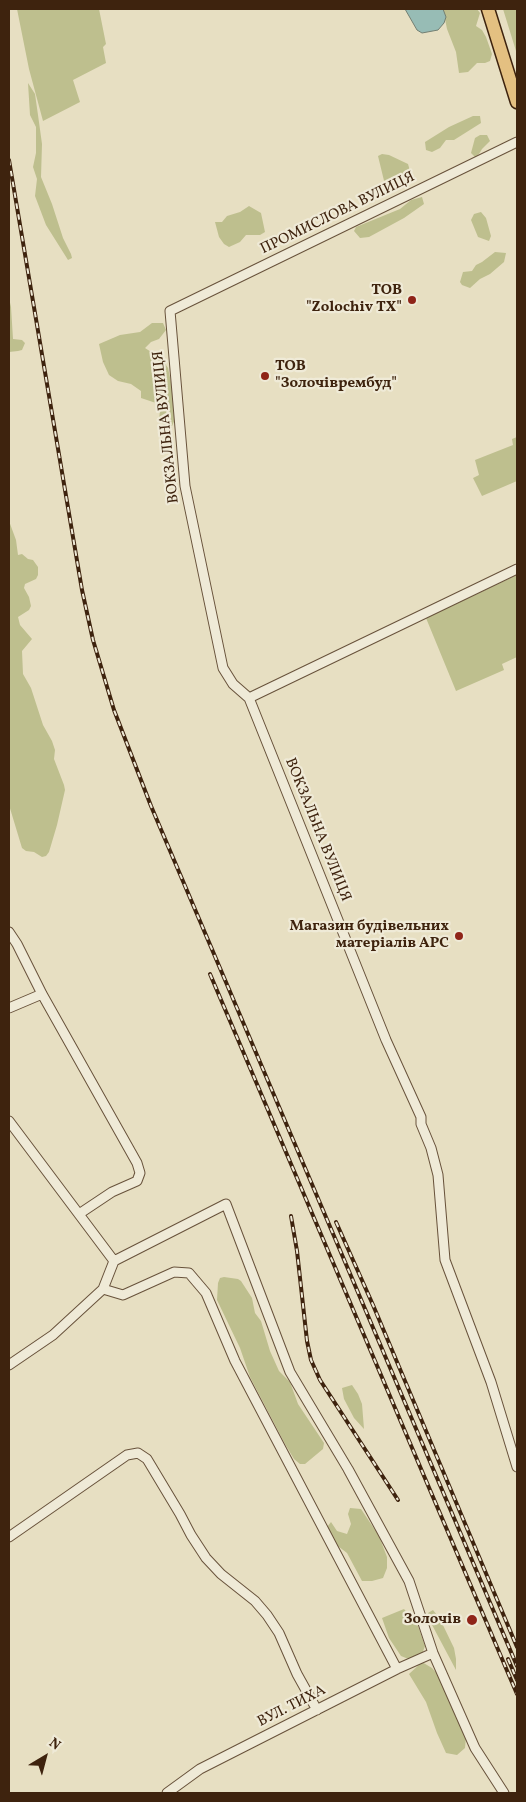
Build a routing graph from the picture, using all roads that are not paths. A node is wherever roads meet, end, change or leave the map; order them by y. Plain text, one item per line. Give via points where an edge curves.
1 (490, 14) edge
2 (517, 102) edge
3 (517, 142) edge
4 (170, 311) joint
5 (517, 569) edge
6 (249, 698) junction
7 (9, 932) edge
8 (42, 994) junction
9 (9, 1008) edge
10 (9, 1121) edge
11 (79, 1214) junction
12 (114, 1261) junction
13 (103, 1289) junction
14 (9, 1364) edge
15 (517, 1467) edge
16 (9, 1537) edge
17 (433, 1653) junction
18 (397, 1669) junction
19 (317, 1710) junction
20 (167, 1793) edge
21 (504, 1793) edge

1 - 2 highway
3 - 4 street, ПРОМИСЛОВА ВУЛИЦЯ
4 - 6 street, ВОКЗАЛЬНА ВУЛИЦЯ via 185,486 223,668 233,684
5 - 6 street
6 - 15 street, ВОКЗАЛЬНА ВУЛИЦЯ via 386,1040 421,1117 438,1175 445,1260 491,1382
7 - 8 street
8 - 9 street
8 - 11 street via 140,1173 137,1181 112,1192
10 - 11 street
11 - 12 street
12 - 13 street
12 - 17 street via 226,1204 290,1372 409,1581
13 - 14 street via 53,1335
13 - 18 street via 122,1295 174,1272 189,1273 198,1281 235,1361
16 - 19 street via 127,1455 138,1452 147,1459 206,1558 256,1601 279,1633
17 - 18 street, ВУЛ. ТИХА
17 - 21 street via 475,1748
18 - 19 street, ВУЛ. ТИХА
19 - 20 street, ВУЛ. ТИХА via 200,1769

